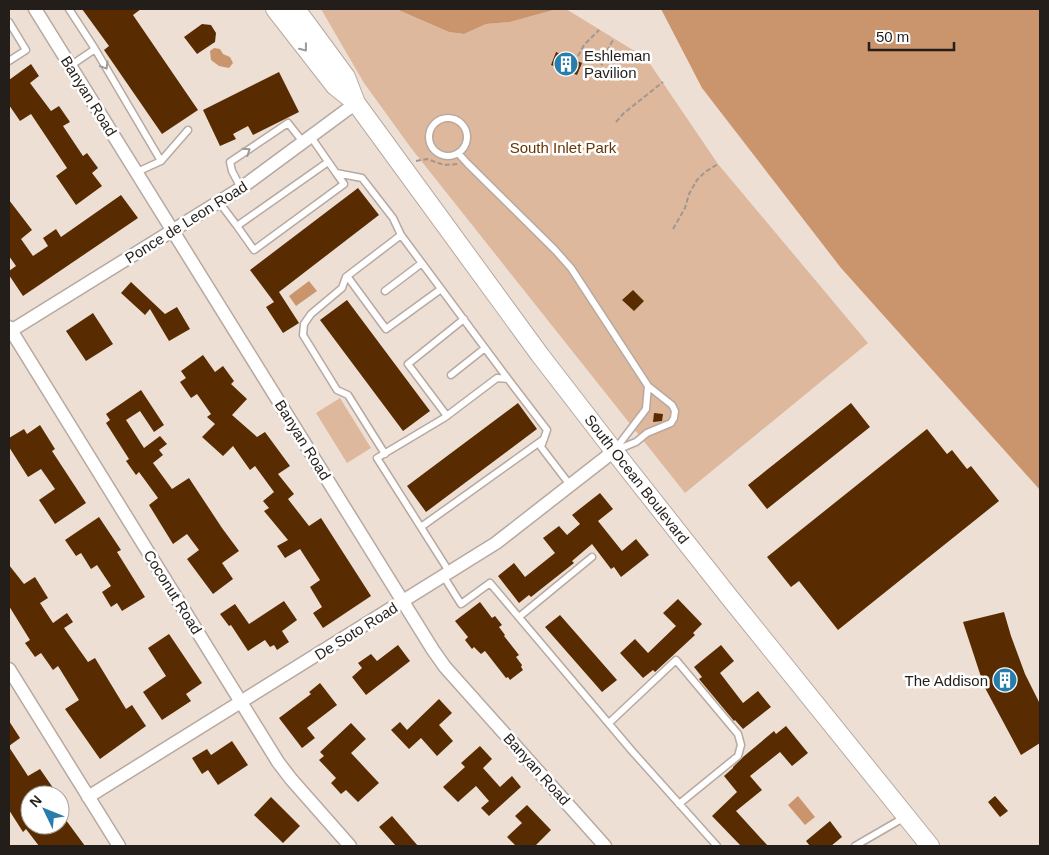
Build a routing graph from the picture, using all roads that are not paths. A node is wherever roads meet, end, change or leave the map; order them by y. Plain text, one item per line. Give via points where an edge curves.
1 (35, 9) edge
2 (69, 9) edge
3 (275, 9) edge
4 (296, 9) edge
5 (9, 22) edge
6 (95, 50) junction
7 (9, 61) edge
8 (70, 66) junction
9 (356, 103) junction
10 (188, 130) dead end
11 (307, 140) junction
12 (458, 153) junction
13 (161, 160) junction
14 (328, 162) junction
15 (137, 172) junction
16 (336, 173) junction
17 (241, 188) junction
18 (219, 202) junction
19 (237, 226) junction
20 (173, 230) junction
21 (401, 235) junction
22 (422, 262) junction
23 (347, 276) junction
24 (441, 289) junction
25 (385, 291) dead end
26 (464, 320) junction
27 (9, 330) edge
28 (485, 348) junction
29 (451, 375) dead end
30 (508, 379) junction
31 (648, 386) junction
32 (447, 416) junction
33 (544, 439) junction
34 (614, 451) junction
35 (385, 454) junction
36 (571, 486) junction
37 (421, 527) junction
38 (592, 557) dead end
39 (447, 575) junction
40 (403, 602) junction
41 (519, 617) junction
42 (9, 669) edge
43 (241, 702) junction
44 (609, 723) junction
45 (88, 797) junction
46 (679, 804) junction
47 (906, 817) junction
48 (118, 846) edge
49 (350, 846) edge
50 (605, 846) edge
51 (717, 846) edge
52 (855, 846) edge
53 (930, 846) edge

1 - 8 street, Banyan Road
2 - 6 lane
3 -> 9 main road, South Ocean Boulevard via 335,86
4 - 9 main road, South Ocean Boulevard via 346,77
5 - 7 lane via 26,50
6 - 8 lane
6 -> 13 lane
8 - 15 street, Banyan Road
9 - 11 street, Ponce de Leon Road
9 - 34 main road, South Ocean Boulevard
10 - 13 lane
11 - 14 lane
11 - 17 street, Ponce de Leon Road
17 -> 11 lane via 230,162 288,122
12 - 12 lane via 464,147 466,132 456,120 441,119 430,130 430,145 445,156
12 - 31 lane via 571,268
13 - 15 lane
14 - 16 lane
14 - 19 lane
15 - 20 street, Banyan Road
16 - 19 lane via 344,184 254,250
16 - 21 lane via 362,178 393,218
17 - 18 street, Ponce de Leon Road
18 - 19 lane
18 - 20 street, Ponce de Leon Road
20 - 27 street, Ponce de Leon Road
20 - 40 street, Banyan Road
21 - 22 lane
21 - 23 lane
22 - 24 lane
22 - 25 lane
23 - 24 lane via 386,329
23 - 35 lane via 342,288 311,314 304,324 303,335 337,390 348,395
24 - 26 lane
26 - 28 lane
26 - 32 lane via 408,364
27 - 43 street, Coconut Road
28 - 29 lane
28 - 30 lane
30 - 32 lane via 497,378
30 - 33 lane via 547,430
31 - 34 lane via 646,409
31 - 34 lane via 672,405 674,418 671,423
32 - 35 lane
33 - 36 lane via 541,447
33 - 37 lane
34 - 36 street, De Soto Road
34 - 47 main road, South Ocean Boulevard
35 - 37 lane via 377,458
36 - 39 street, De Soto Road via 501,540
37 - 39 lane
38 - 41 lane
39 - 40 street, De Soto Road
39 - 41 lane via 461,604 490,583
40 - 43 street, De Soto Road
40 - 50 street, Banyan Road via 445,667
41 - 44 lane
42 - 45 street
43 - 45 street, De Soto Road
43 - 49 street, Coconut Road via 278,762
44 - 46 lane
44 - 46 lane via 676,660 738,734 741,745 738,756
45 - 48 street
46 - 51 lane
47 - 52 lane
47 - 53 main road, South Ocean Boulevard

